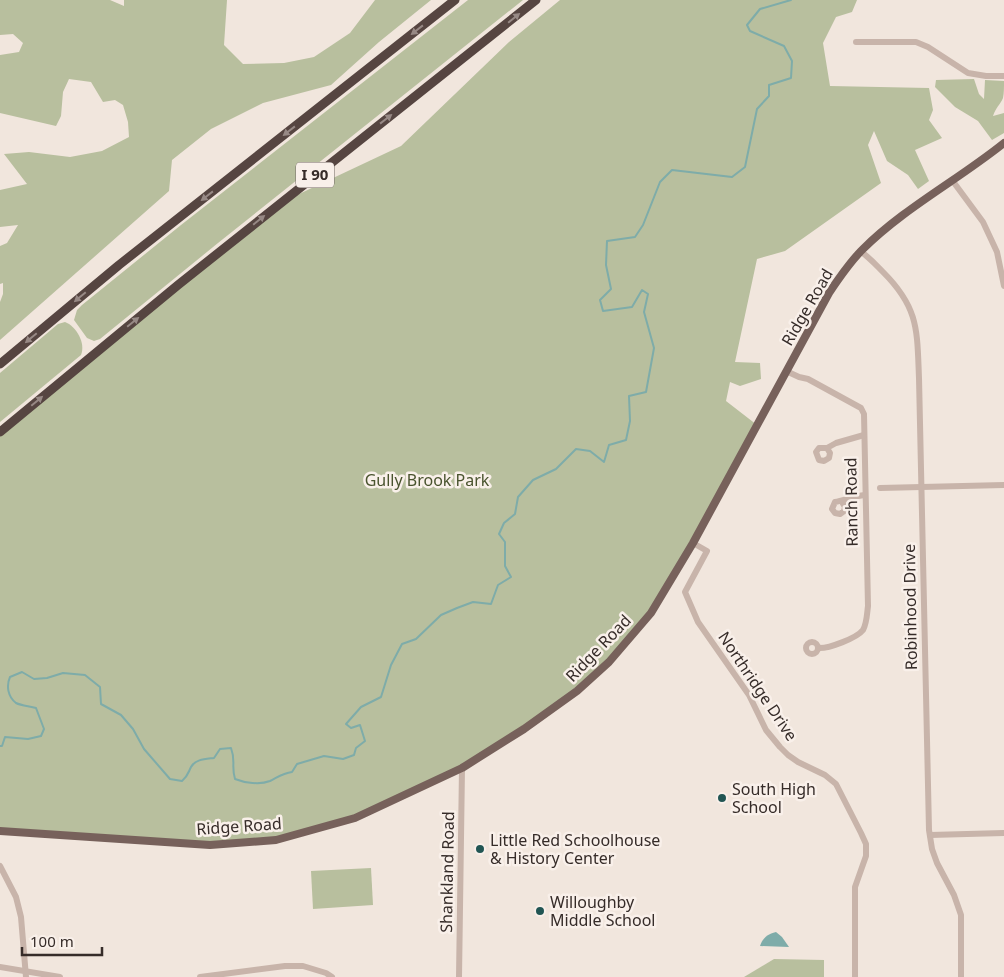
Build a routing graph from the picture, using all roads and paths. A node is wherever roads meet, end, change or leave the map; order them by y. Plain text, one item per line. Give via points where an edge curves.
1 (455, 0) edge
2 (536, 0) edge
3 (856, 42) dead end
4 (1004, 76) edge
5 (1004, 143) edge
6 (952, 180) junction
7 (860, 251) junction
8 (1004, 286) edge
9 (0, 364) edge
10 (786, 371) junction
11 (0, 432) edge
12 (864, 435) junction
13 (827, 448) dead end
14 (1004, 485) edge
15 (922, 486) junction
16 (880, 488) dead end
17 (865, 495) junction
18 (842, 502) dead end
19 (693, 543) junction
20 (818, 648) dead end
21 (462, 768) junction
22 (0, 831) edge
23 (1004, 833) edge
24 (930, 835) junction
25 (0, 866) edge
26 (0, 967) edge
27 (26, 975) edge
28 (60, 977) edge
29 (200, 977) edge
30 (332, 977) edge
31 (459, 977) edge
32 (855, 977) edge
33 (961, 977) edge

1 -> 9 highway via 120,264
11 -> 2 highway, I 90 via 178,285
3 - 4 street via 916,42 968,73
5 - 6 main road, Ridge Road
6 - 7 main road, Ridge Road
6 - 8 street via 983,222 997,252
7 - 10 main road, Ridge Road via 829,293
7 - 15 street, Robinhood Drive via 904,296 917,326
10 - 12 street, Ranch Road via 808,378 861,408
10 - 19 main road, Ridge Road
12 - 13 street
12 - 17 street, Ranch Road
14 - 15 street
15 - 16 street
15 - 24 street, Robinhood Drive
17 - 18 street
17 - 20 street, Ranch Road via 866,623 855,636
19 - 21 main road, Ridge Road via 651,613 609,662 550,711
19 - 32 street, Northridge Drive via 707,551 685,592 698,622 749,695 766,730 780,748 836,784 866,844 866,856 855,887
21 - 22 main road, Ridge Road via 355,818 276,840 210,845
21 - 31 street, Shankland Road
23 - 24 street
24 - 33 street, Robinhood Drive via 937,863 961,915
25 - 27 street via 18,903
26 - 27 street
27 - 28 street
29 - 30 street via 303,966

